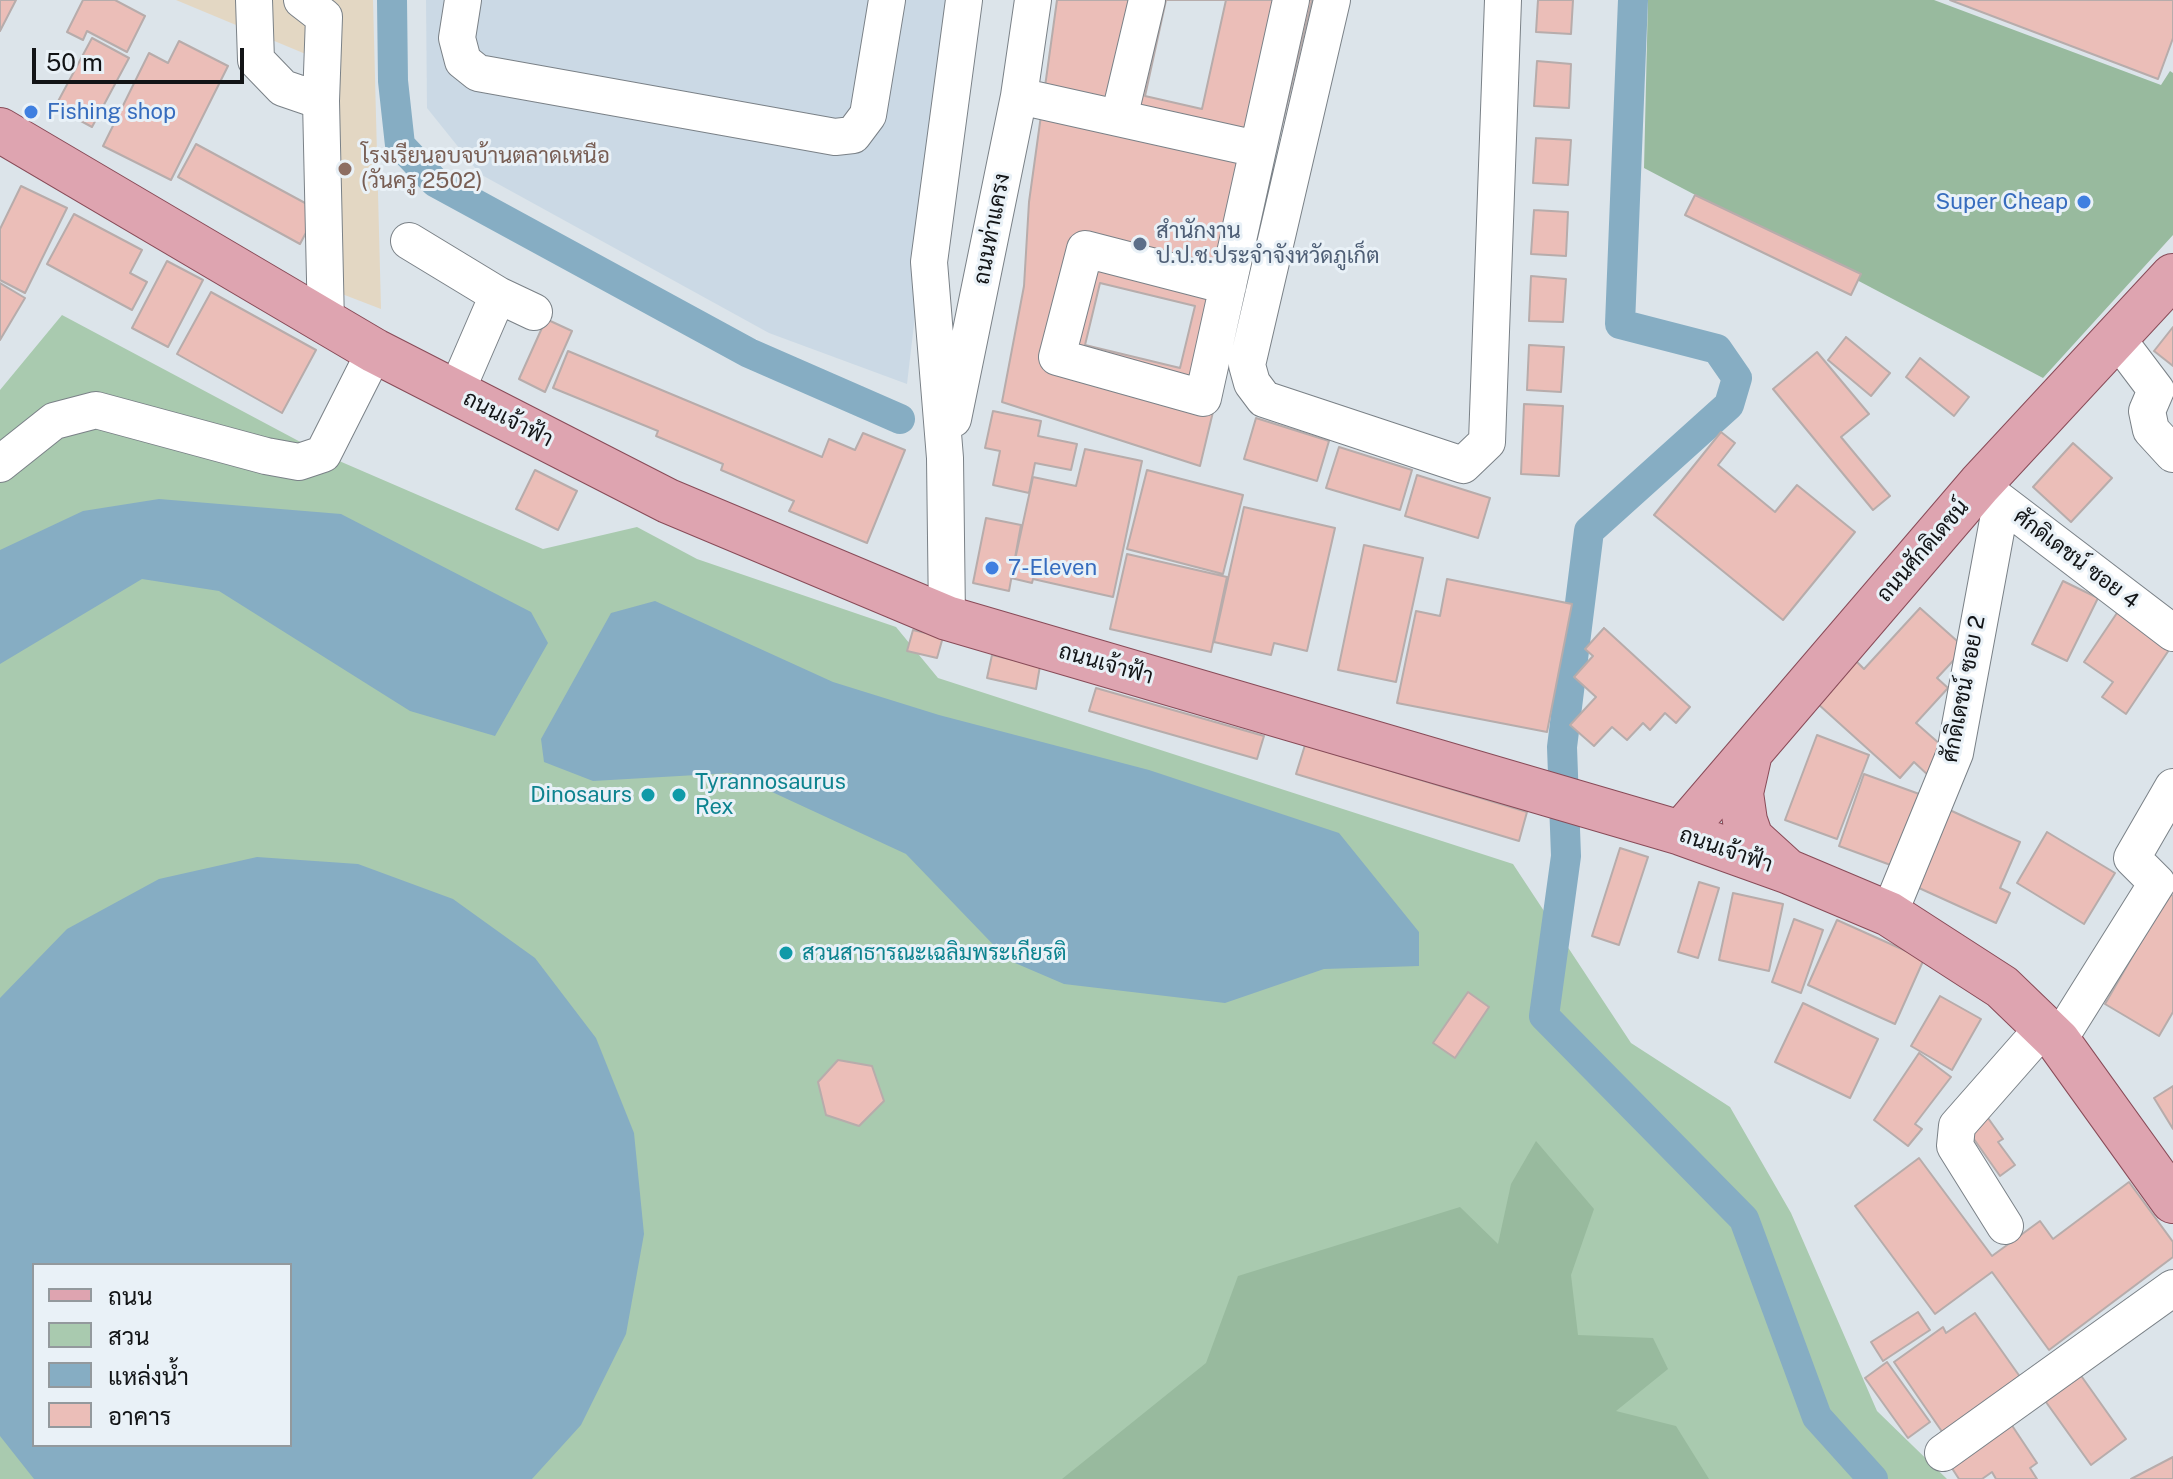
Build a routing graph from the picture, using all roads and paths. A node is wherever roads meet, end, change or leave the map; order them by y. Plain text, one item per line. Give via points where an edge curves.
1 (254, 0) edge
2 (302, 0) edge
3 (463, 0) edge
4 (887, 0) edge
5 (964, 0) edge
6 (1033, 0) edge
7 (1147, 0) edge
8 (1291, 0) edge
9 (1332, 0) edge
10 (1503, 0) edge
11 (1019, 96) junction
12 (321, 101) junction
13 (1119, 118) junction
14 (0, 130) edge
15 (1257, 149) junction
16 (409, 241) dead end
17 (2173, 276) edge
18 (1228, 286) junction
19 (498, 295) junction
20 (534, 312) dead end
21 (326, 324) junction
22 (2116, 337) junction
23 (375, 351) junction
24 (456, 392) junction
25 (2173, 454) edge
26 (945, 458) junction
27 (0, 464) edge
28 (1990, 494) junction
29 (947, 618) junction
30 (2173, 633) edge
31 (1750, 753) junction
32 (2173, 787) edge
33 (1681, 833) junction
34 (1787, 871) junction
35 (1889, 914) junction
36 (2051, 1034) junction
37 (2173, 1201) edge
38 (2005, 1226) dead end
39 (2173, 1288) edge
40 (1943, 1453) dead end

1 - 12 street via 256,60 283,88
2 - 12 street via 324,17
3 - 4 street via 457,38 463,61 478,73 835,137 853,135 868,115
5 - 26 street, ถนนท่าแครง via 929,262
6 - 11 street, ถนนท่าแครง
7 - 13 street
8 - 15 street
9 - 10 street via 1247,365 1252,383 1264,399 1463,465 1487,442
11 - 13 street
11 - 26 street, ถนนท่าแครง
12 - 21 street
13 - 15 street
14 - 21 main road, ถนนเจ้าฟ้า
15 - 18 street
16 - 19 street
17 - 22 main road, ถนนศักดิเดชน์
18 - 18 street via 1203,398 1057,357 1085,249
19 - 20 street
19 - 24 street
21 - 23 main road, ถนนเจ้าฟ้า
22 - 25 street via 2156,390 2147,411 2151,430
22 - 28 main road, ถนนศักดิเดชน์
23 - 24 main road, ถนนเจ้าฟ้า
23 - 27 street via 323,454 299,462 96,410 54,421
24 - 29 main road, ถนนเจ้าฟ้า via 668,501
26 - 29 street, ถนนท่าแครง
28 - 30 street, ศักดิเดชน์ ซอย 4
28 - 31 main road, ถนนศักดิเดชน์
28 - 35 street, ศักดิเดชน์ ซอย 2 via 1955,753
29 - 33 main road, ถนนเจ้าฟ้า
31 - 33 main road, ถนนศักดิเดชน์
31 - 34 main road via 1741,793 1745,821 1751,838
32 - 36 street via 2132,858 2157,883
33 - 34 main road, ถนนเจ้าฟ้า
34 - 35 main road, ถนนเจ้าฟ้า
35 - 36 main road, ถนนเจ้าฟ้า via 2002,987
36 - 37 main road, ถนนเจ้าฟ้า
36 - 38 street via 1957,1126 1955,1146
39 - 40 street

